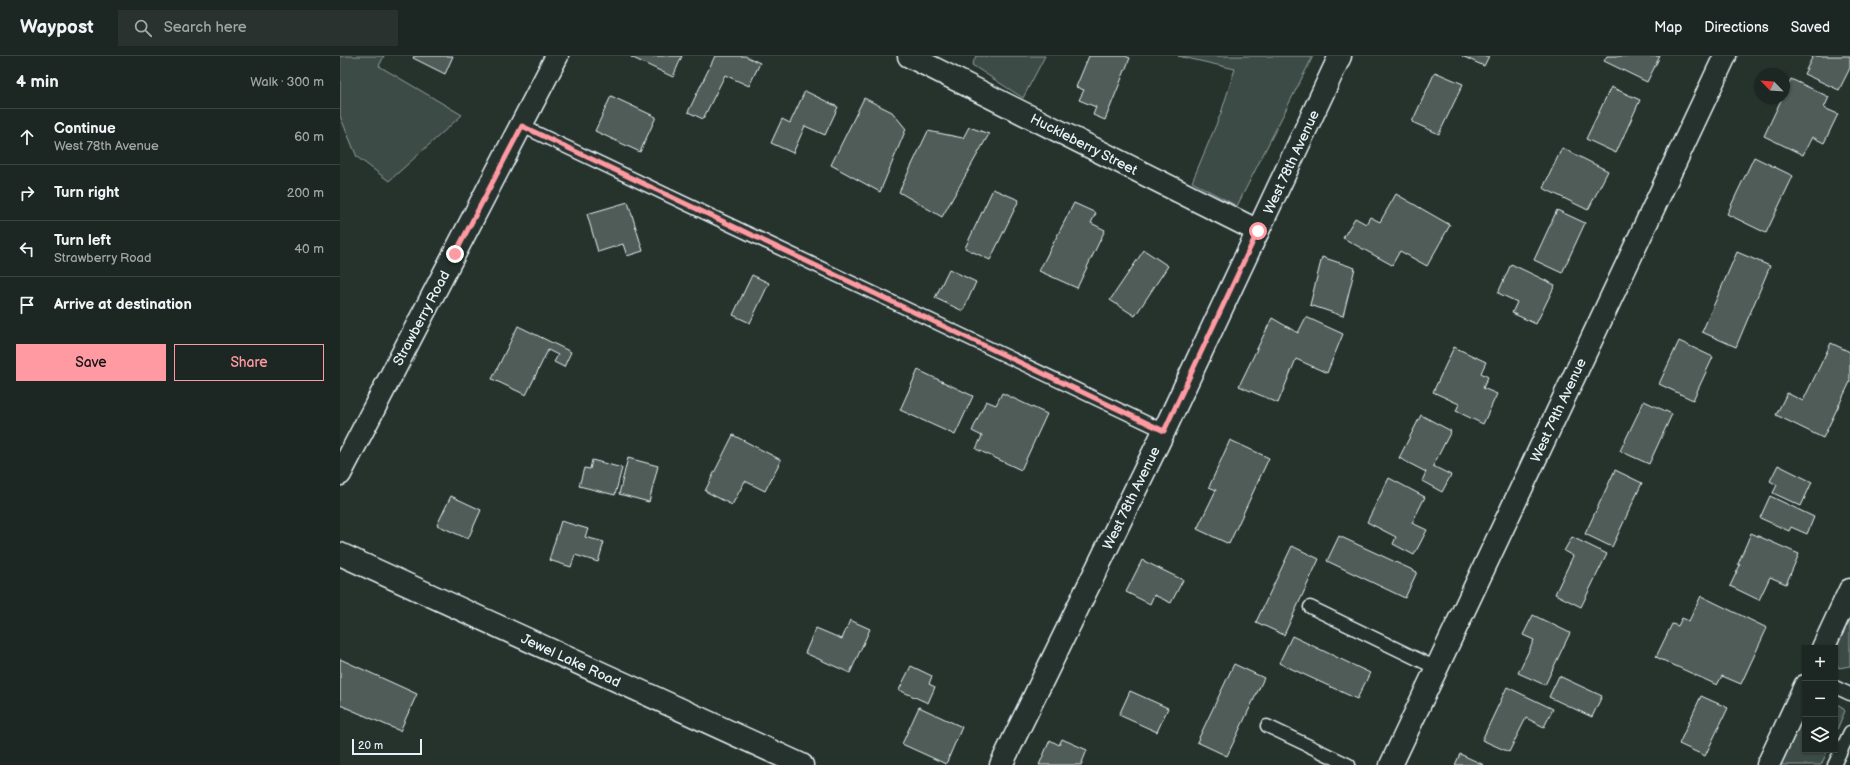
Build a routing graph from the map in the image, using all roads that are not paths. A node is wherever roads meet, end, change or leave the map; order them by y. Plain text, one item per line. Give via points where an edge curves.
1 (557, 56) edge
2 (909, 56) edge
3 (1340, 56) edge
4 (1725, 56) edge
5 (522, 126) junction
6 (1258, 231) junction
7 (1164, 431) junction
8 (340, 474) edge
9 (340, 554) edge
10 (1850, 590) edge
11 (1310, 607) dead end
12 (1824, 645) edge
13 (1436, 668) junction
14 (1838, 688) edge
15 (1802, 692) edge
16 (1850, 694) edge
17 (1267, 726) dead end
18 (1850, 732) edge
19 (802, 765) edge
20 (1001, 765) edge
21 (1349, 765) edge
22 (1391, 765) edge
23 (1768, 765) edge
24 (1834, 765) edge

1 - 5 street, Strawberry Road
2 - 6 street, Huckleberry Street
3 - 6 street, West 78th Avenue
4 - 13 street, West 79th Avenue
5 - 7 lane
5 - 8 street, Strawberry Road
6 - 7 street, West 78th Avenue
7 - 20 street, West 78th Avenue
9 - 19 street, Jewel Lake Road
10 - 12 street
11 - 13 lane
13 - 22 street, West 79th Avenue
14 - 16 lane
15 - 23 street
17 - 21 lane
18 - 24 lane

